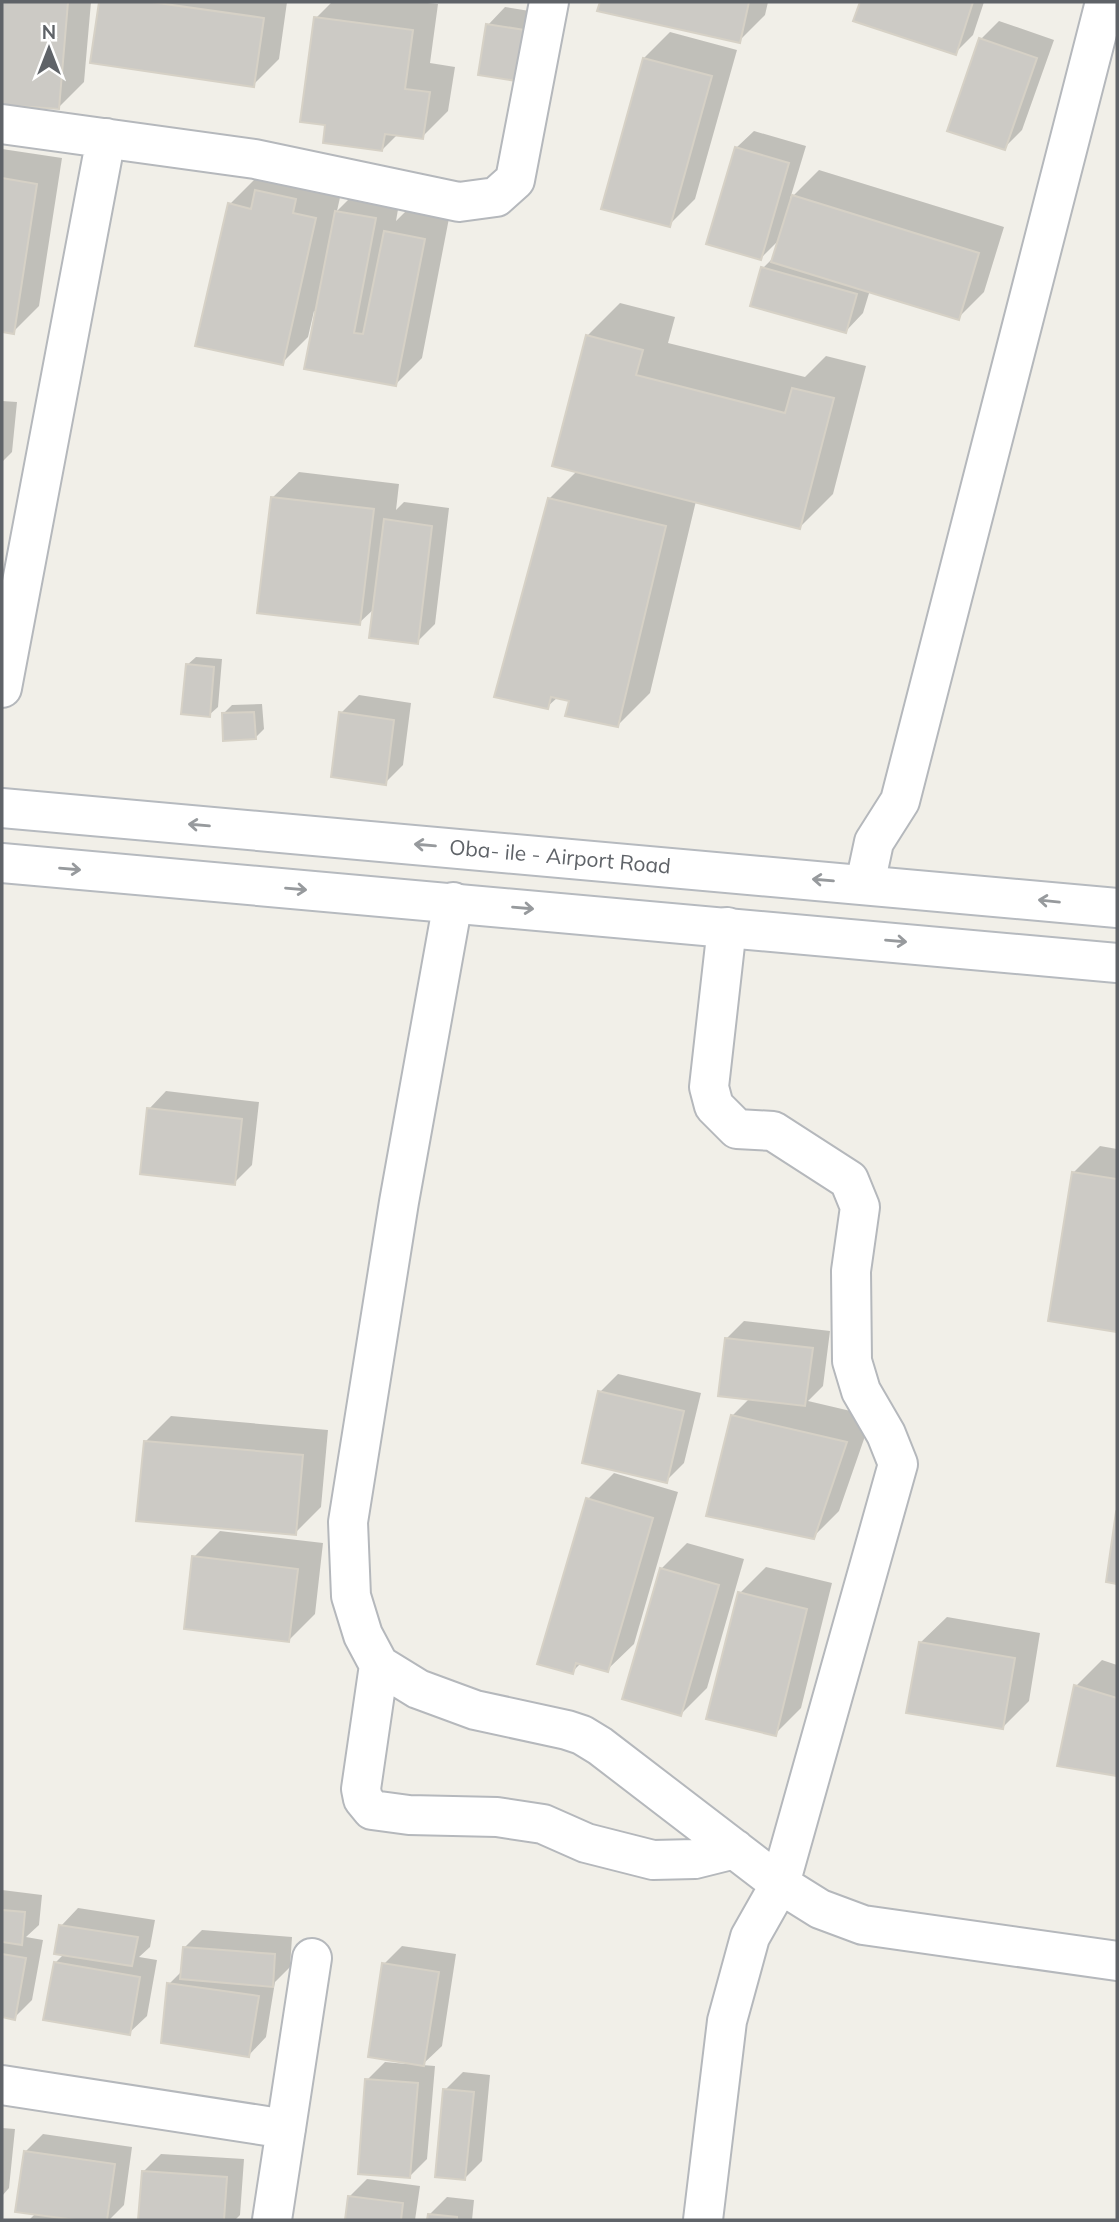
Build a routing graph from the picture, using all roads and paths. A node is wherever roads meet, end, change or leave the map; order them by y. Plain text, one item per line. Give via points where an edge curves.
1 (549, 2) edge
2 (1102, 3) edge
3 (2, 124) edge
4 (106, 138) junction
5 (2, 688) edge
6 (2, 808) edge
7 (2, 863) edge
8 (865, 884) junction
9 (453, 902) junction
10 (1117, 908) edge
11 (727, 926) junction
12 (1117, 963) edge
13 (379, 1665) junction
14 (735, 1849) junction
15 (780, 1884) junction
16 (312, 1958) dead end
17 (1117, 1961) edge
18 (2, 2085) edge
19 (286, 2129) junction
20 (272, 2220) edge
21 (704, 2220) edge

1 - 4 street via 516,180 496,197 459,202 255,159
2 - 8 street via 900,801 874,842
3 - 4 street
4 - 5 street
8 -> 6 street, Oba- ile - Airport Road
7 -> 9 street
10 -> 8 street, Oba- ile - Airport Road
9 -> 11 street
9 - 13 street via 348,1522 351,1596 363,1635
11 -> 12 street
11 - 15 street via 709,1087 714,1106 737,1129 773,1131 849,1180 860,1207 851,1271 852,1361 861,1391 898,1464
13 - 14 street via 418,1689 475,1710 582,1735
13 - 14 street via 361,1789 372,1810 543,1824 586,1843 653,1860 695,1859
14 - 15 street
15 - 17 street via 821,1909 863,1925
15 - 21 street via 750,1937 727,2021
16 - 19 street
18 - 19 street
19 - 20 street

